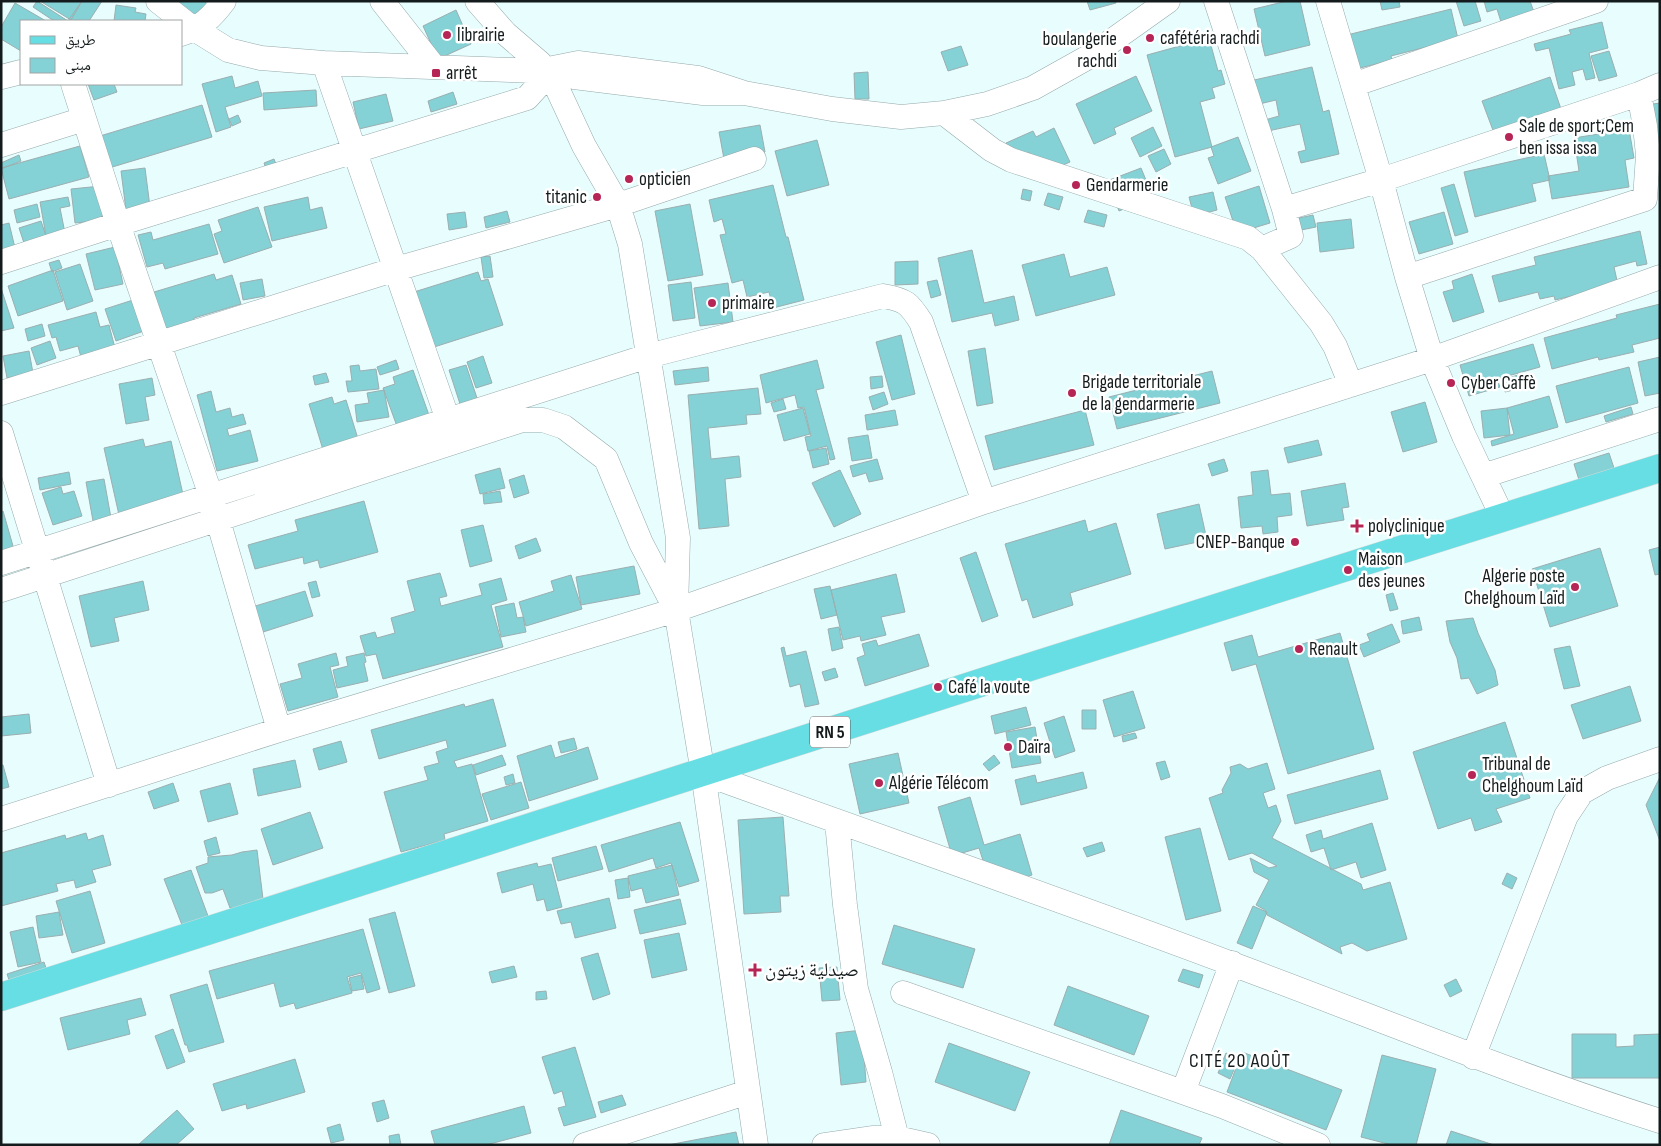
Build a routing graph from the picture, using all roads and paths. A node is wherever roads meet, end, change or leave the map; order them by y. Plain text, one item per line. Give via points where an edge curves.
1 (158, 1) edge
2 (224, 1) edge
3 (382, 1) edge
4 (477, 1) edge
5 (1168, 1) edge
6 (1216, 1) edge
7 (1328, 1) edge
8 (1596, 1) edge
9 (176, 20) edge
10 (188, 32) edge
11 (324, 63) junction
12 (434, 67) junction
13 (545, 71) junction
14 (20, 72) edge
15 (1, 77) edge
16 (73, 85) edge
17 (1353, 85) junction
18 (1649, 89) edge
19 (944, 113) junction
20 (84, 119) junction
21 (1, 145) edge
22 (355, 152) junction
23 (754, 159) dead end
24 (1380, 180) junction
25 (618, 205) junction
26 (1284, 209) junction
27 (118, 224) junction
28 (1262, 250) junction
29 (1, 262) edge
30 (396, 269) junction
31 (1407, 277) junction
32 (1660, 278) edge
33 (159, 344) junction
34 (648, 356) junction
35 (1432, 359) junction
36 (1351, 385) junction
37 (1, 393) edge
38 (1660, 419) edge
39 (448, 420) junction
40 (1, 433) edge
41 (1660, 468) edge
42 (1483, 476) junction
43 (211, 496) junction
44 (984, 502) junction
45 (1503, 518) junction
46 (217, 520) junction
47 (678, 538) junction
48 (641, 543) junction
49 (38, 551) junction
50 (1, 563) edge
51 (46, 576) junction
52 (1, 590) edge
53 (676, 610) junction
54 (278, 730) junction
55 (1660, 759) edge
56 (702, 773) junction
57 (109, 784) junction
58 (1, 820) edge
59 (837, 822) junction
60 (1232, 964) junction
61 (903, 992) dead end
62 (1, 997) edge
63 (1473, 1057) junction
64 (748, 1092) junction
65 (1183, 1092) junction
66 (1660, 1121) edge
67 (897, 1138) junction
68 (585, 1145) edge
69 (756, 1145) edge
70 (824, 1145) edge
71 (928, 1145) edge
72 (1318, 1145) edge

1 - 9 street
2 - 10 street via 215,13
3 - 12 street
4 - 13 street
5 - 19 street via 1092,56 1033,88 987,104
6 - 26 street
7 - 17 street
8 - 17 street
10 - 11 street via 228,50 261,58
11 - 12 street
11 - 22 street
12 - 13 street
13 - 19 street via 578,63 698,78 744,93 832,109 901,117
13 - 22 street via 527,98
13 - 25 street
14 - 15 street
16 - 20 street
17 - 24 street
18 - 24 street
18 - 31 street via 1645,126 1648,155 1645,199
19 - 28 street via 992,150 1012,160 1248,238
20 - 21 street
20 - 27 street
22 - 27 street
22 - 30 street
23 - 25 street
24 - 26 street
24 - 31 street
25 - 30 street
25 - 34 street via 630,244
26 - 28 street via 1292,236
27 - 29 street
27 - 33 street
28 - 36 street via 1321,323 1335,346
30 - 33 street
30 - 39 street
31 - 35 street
32 - 35 street
33 - 37 street
33 - 43 street
34 - 39 street
34 - 44 street via 883,296 901,299 921,322
34 - 47 street
35 - 36 street
35 - 42 street
36 - 44 street
38 - 42 street
39 - 43 street
40 - 49 street
41 - 45 main road, RN 5
42 - 45 street
43 - 46 street
43 - 49 street
44 - 53 street
45 - 56 main road, RN 5
46 - 48 street via 522,420 543,420 564,427 606,459
46 - 51 street
46 - 54 street
47 - 48 street via 664,549
47 - 53 street
48 - 53 street
49 - 50 street
49 - 51 street
51 - 52 street
51 - 57 street
53 - 54 street
53 - 56 street
54 - 57 street
55 - 63 street via 1607,778 1582,792 1566,816
56 - 59 street
56 - 62 main road, RN 5
56 - 64 street
57 - 58 street
59 - 60 street
59 - 67 street via 856,989
60 - 63 street
60 - 65 street
61 - 65 street
63 - 66 street
64 - 68 street
64 - 69 street
65 - 72 street
67 - 70 street
67 - 71 street

